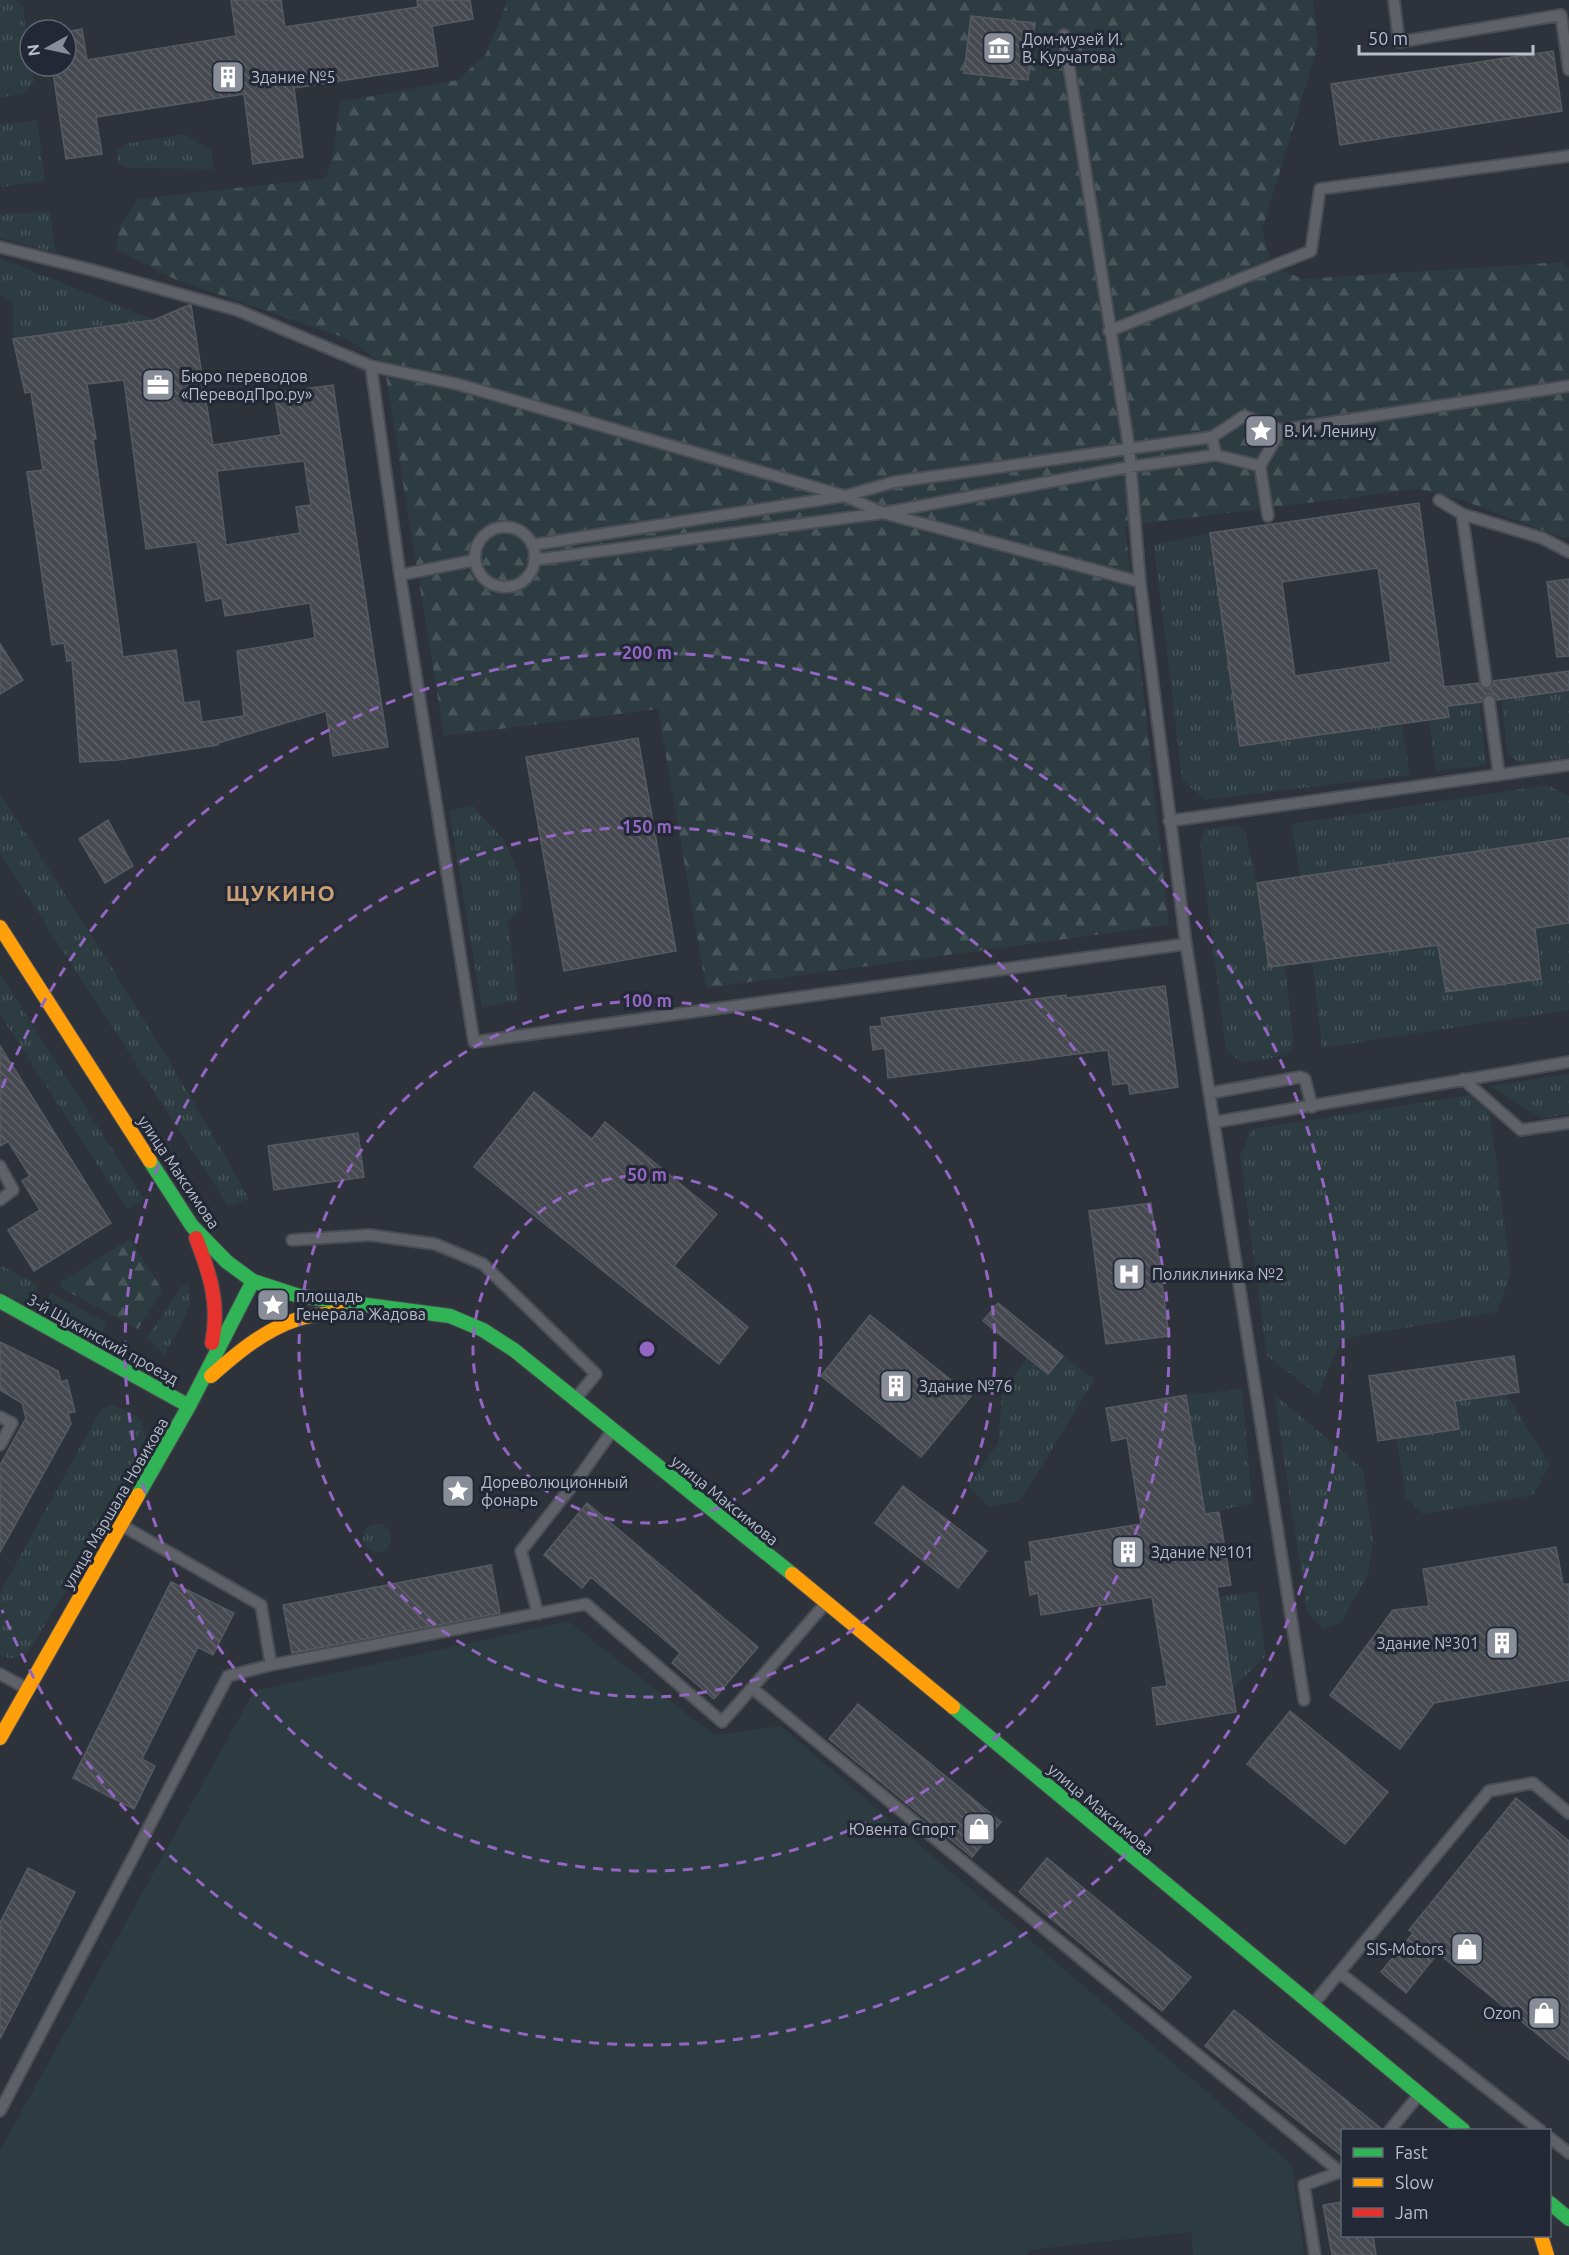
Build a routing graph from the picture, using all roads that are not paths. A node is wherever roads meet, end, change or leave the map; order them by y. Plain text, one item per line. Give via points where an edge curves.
1 (1394, 0) edge
2 (1064, 34) dead end
3 (1569, 70) edge
4 (1569, 156) edge
5 (0, 248) edge
6 (1110, 331) junction
7 (371, 366) junction
8 (1569, 386) edge
9 (1281, 430) junction
10 (1212, 436) junction
11 (1129, 447) junction
12 (1216, 455) junction
13 (1260, 466) junction
14 (1129, 467) junction
15 (845, 496) junction
16 (1438, 500) dead end
17 (883, 513) junction
18 (1462, 514) junction
19 (1269, 516) dead end
20 (532, 545) junction
21 (1569, 552) edge
22 (475, 560) junction
23 (534, 561) junction
24 (399, 575) junction
25 (1140, 582) junction
26 (1486, 682) dead end
27 (1489, 701) dead end
28 (1569, 765) edge
29 (1498, 775) junction
30 (1169, 821) junction
31 (0, 927) edge
32 (1186, 944) junction
33 (1569, 1062) edge
34 (1463, 1079) junction
35 (1210, 1093) junction
36 (1312, 1107) junction
37 (1215, 1122) junction
38 (1569, 1123) edge
39 (0, 1166) edge
40 (0, 1200) edge
41 (192, 1226) junction
42 (292, 1240) dead end
43 (253, 1281) junction
44 (0, 1301) edge
45 (369, 1307) junction
46 (201, 1384) junction
47 (575, 1400) junction
48 (189, 1406) junction
49 (0, 1417) edge
50 (612, 1431) junction
51 (0, 1445) edge
52 (122, 1526) junction
53 (827, 1602) junction
54 (538, 1614) junction
55 (271, 1665) junction
56 (0, 1674) edge
57 (752, 1688) junction
58 (28, 1689) junction
59 (1304, 1700) dead end
60 (0, 1738) edge
61 (1569, 1813) edge
62 (1340, 1973) junction
63 (1312, 2005) junction
64 (1419, 2094) junction
65 (0, 2110) edge
66 (1391, 2129) edge
67 (1462, 2129) edge
68 (1539, 2129) edge
69 (1551, 2139) edge
70 (1569, 2153) edge
71 (1341, 2172) edge
72 (1551, 2203) edge
73 (1569, 2219) edge
74 (1542, 2237) edge
75 (1315, 2255) edge
76 (1547, 2255) edge

1 - 3 lane via 1400,42 1561,15
2 - 6 lane
4 - 6 lane via 1320,189 1311,251
5 - 7 lane via 237,310
6 - 11 lane
7 - 15 lane via 457,384
7 - 24 lane
8 - 9 lane
9 - 10 lane via 1244,416
9 - 13 lane
10 - 11 lane
10 - 12 lane
11 - 14 lane
11 - 15 lane via 894,482
12 - 13 lane
12 - 14 lane
13 - 19 lane
14 - 17 lane
14 - 25 lane
15 - 17 lane
15 - 20 lane
16 - 18 lane
17 - 23 lane
17 - 25 lane
18 - 21 lane via 1542,538
18 - 26 lane
20 - 22 lane via 519,531 502,527 485,535
20 - 23 lane
22 - 23 lane via 483,578 500,587 519,584 532,570
22 - 24 lane
24 - 32 lane via 474,1042
25 - 30 lane
27 - 29 lane
28 - 29 lane
29 - 30 lane
30 - 32 lane
31 - 41 street, улица Максимова
32 - 35 lane
33 - 34 lane
34 - 36 lane
34 - 38 lane via 1521,1130
35 - 36 lane via 1300,1077 1305,1079
35 - 37 lane
36 - 37 lane
37 - 59 lane
39 - 40 lane via 13,1190
41 - 43 street, улица Максимова via 227,1262
41 - 46 street via 217,1303 216,1329
42 - 47 lane via 369,1235 435,1244 483,1264 596,1374
43 - 45 street, улица Максимова via 299,1296
43 - 46 street, улица Маршала Новикова
44 - 48 street, 3-й Щукинский проезд
45 - 46 street via 300,1319 270,1330 239,1350
45 - 47 street, улица Максимова via 450,1316 474,1326 513,1350
46 - 48 street, улица Маршала Новикова
47 - 50 street, улица Максимова
48 - 52 street, улица Маршала Новикова
49 - 51 lane via 12,1423
50 - 53 street, улица Максимова
50 - 54 lane via 521,1551
52 - 55 lane via 261,1605
52 - 58 street, улица Маршала Новикова
53 - 57 lane
53 - 63 street, улица Максимова
54 - 55 lane
54 - 57 lane via 586,1604 722,1722
55 - 65 lane via 228,1676
56 - 58 lane
57 - 71 lane
58 - 60 street, улица Маршала Новикова
61 - 62 lane via 1533,1783 1489,1791
62 - 63 lane
62 - 68 lane
63 - 64 street, улица Максимова
64 - 66 lane
64 - 67 street, улица Максимова
69 - 70 lane
71 - 75 lane via 1304,2185
72 - 73 street
74 - 76 street

